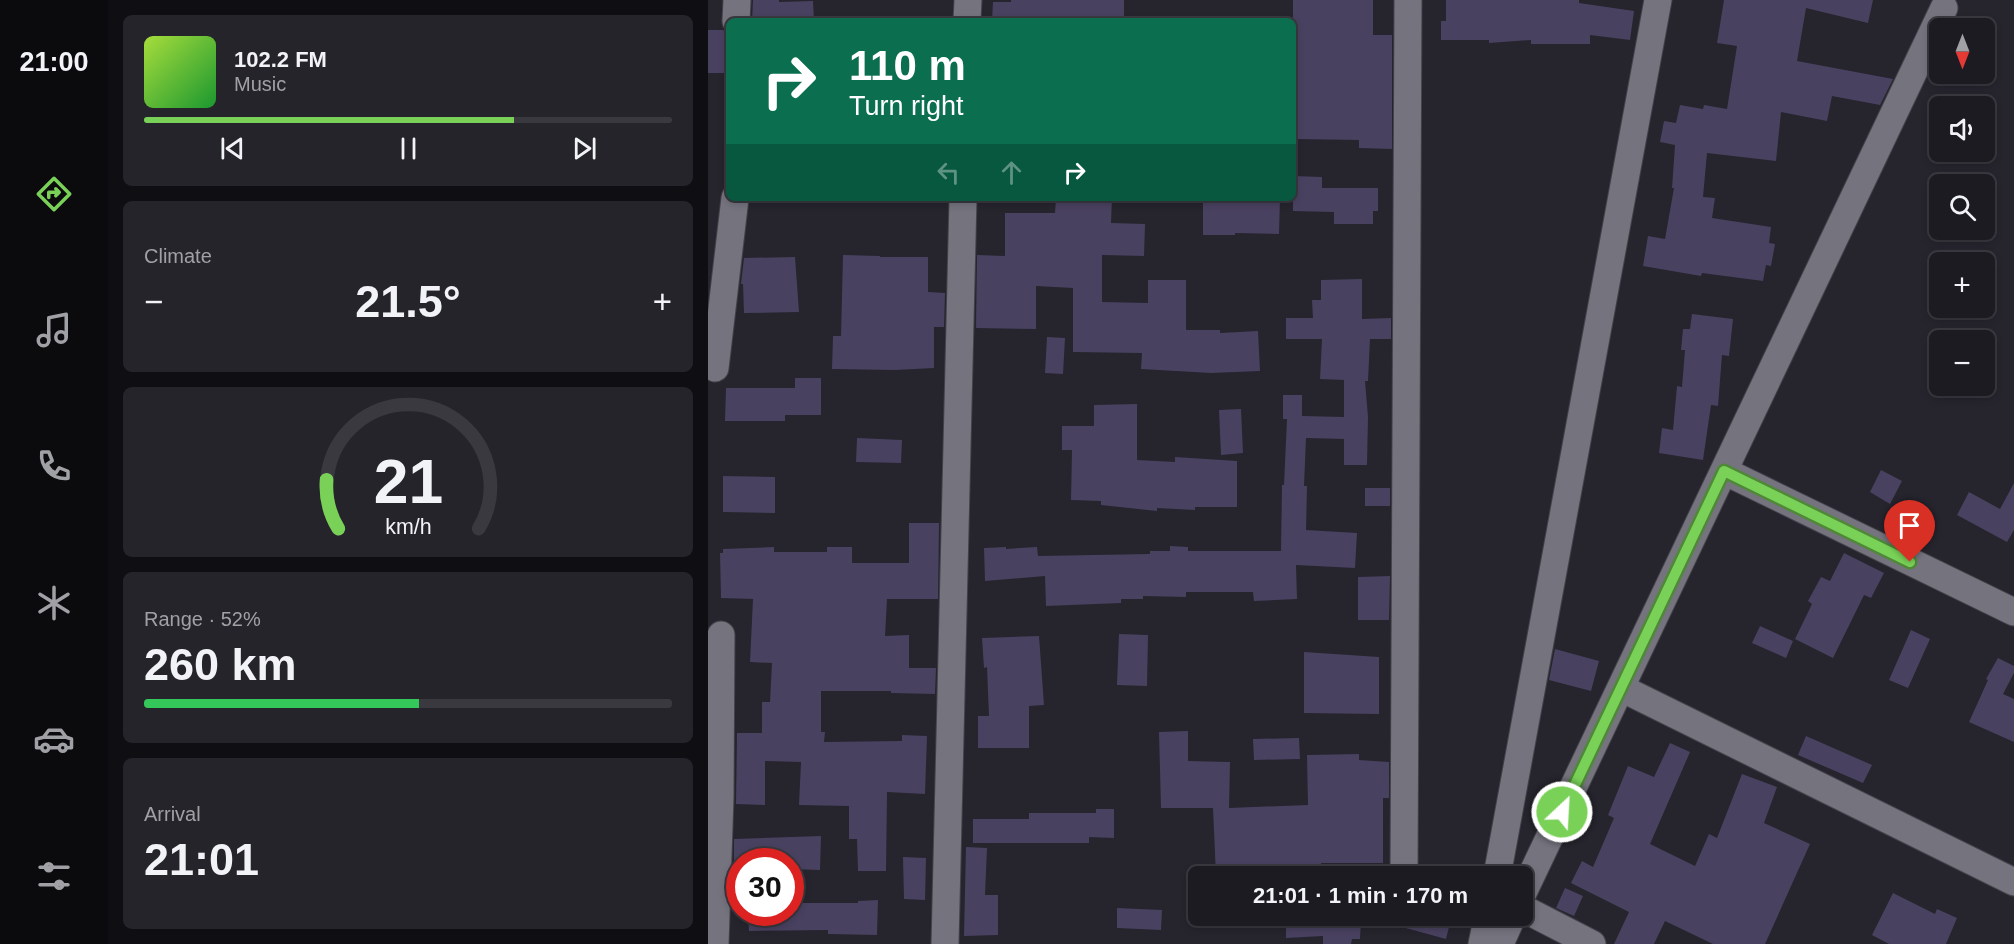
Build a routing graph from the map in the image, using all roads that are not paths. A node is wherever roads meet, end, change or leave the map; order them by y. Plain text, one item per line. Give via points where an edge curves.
1 (736, 0) edge
2 (968, 0) edge
3 (1408, 0) edge
4 (1658, 0) edge
5 (1944, 8) dead end
6 (736, 18) edge
7 (968, 18) edge
8 (735, 201) edge
9 (963, 201) edge
10 (715, 368) dead end
11 (1724, 471) junction
12 (2014, 612) edge
13 (721, 635) dead end
14 (1621, 688) junction
15 (714, 797) edge
16 (1404, 866) edge
17 (1499, 866) edge
18 (1533, 872) edge
19 (2014, 882) edge
20 (1533, 914) edge
21 (1486, 926) edge
22 (1508, 926) edge
23 (715, 944) edge
24 (945, 944) edge
25 (1482, 944) edge
26 (1500, 944) edge
27 (1592, 944) edge

1 - 6 street
2 - 7 street
3 - 16 street
4 - 17 street
5 - 11 street
8 - 10 street
9 - 24 street
11 - 12 street
11 - 14 street
13 - 15 street
14 - 18 street
14 - 19 street
15 - 23 street
20 - 27 street
21 - 25 street
22 - 26 street

